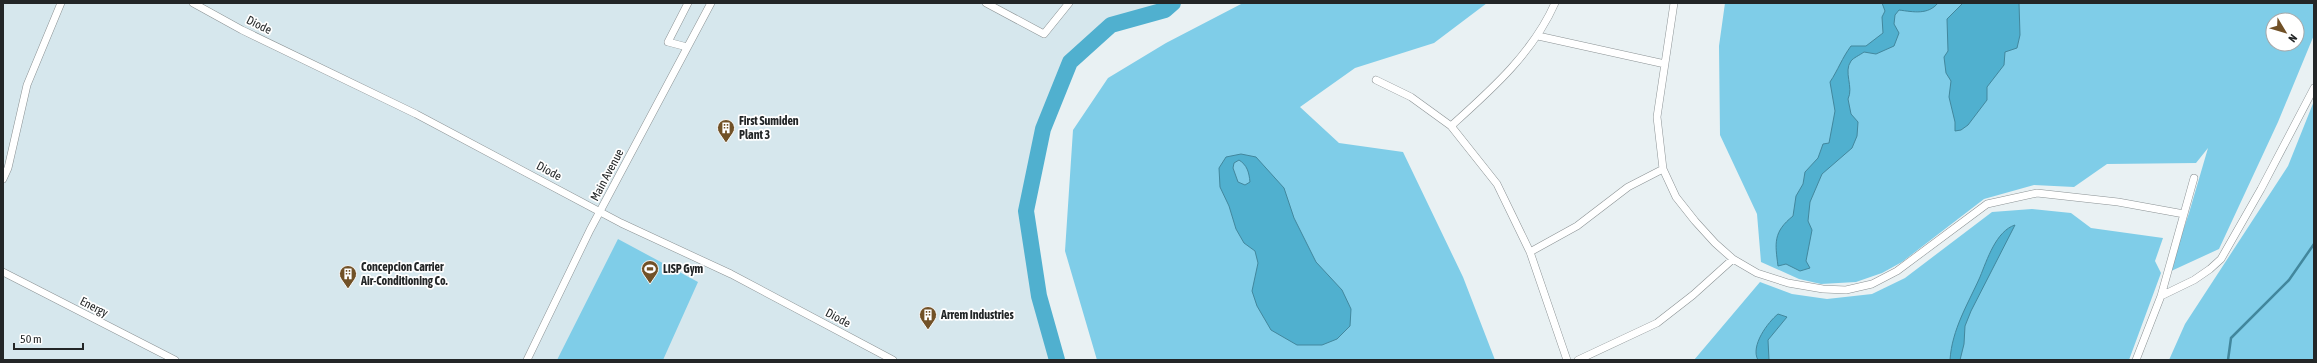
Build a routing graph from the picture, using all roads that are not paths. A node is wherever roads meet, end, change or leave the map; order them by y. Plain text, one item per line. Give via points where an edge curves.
1 (61, 3) edge
2 (193, 3) edge
3 (688, 3) edge
4 (711, 3) edge
5 (986, 3) edge
6 (1069, 3) edge
7 (1555, 3) edge
8 (1674, 3) edge
9 (1538, 36) junction
10 (687, 47) junction
11 (1665, 64) junction
12 (1376, 80) dead end
13 (2314, 88) edge
14 (1451, 126) junction
15 (1663, 169) junction
16 (2194, 178) dead end
17 (3, 179) edge
18 (600, 211) junction
19 (2184, 214) junction
20 (1530, 252) junction
21 (1734, 259) junction
22 (3, 272) edge
23 (2161, 296) junction
24 (175, 360) edge
25 (527, 360) edge
26 (894, 360) edge
27 (1567, 360) edge
28 (1578, 360) edge
29 (2136, 360) edge

1 - 17 street via 27,85 8,168
2 - 18 street, Diode via 242,30 416,114
3 - 10 street via 668,42
4 - 10 street, Main Avenue
5 - 6 street via 1044,34
7 - 9 street
8 - 11 street
9 - 11 street
9 - 14 street via 1493,88
10 - 18 street, Main Avenue
11 - 15 street via 1656,117
12 - 14 street via 1411,97
13 - 23 street via 2221,259 2194,280
14 - 20 street via 1497,184
15 - 20 street via 1628,187 1577,226
15 - 21 street via 1676,197 1694,221
16 - 19 street
18 - 25 street, Main Avenue
18 - 26 street, Diode via 731,274
19 - 21 street via 2118,202 2037,193 1987,204 1897,271 1872,284 1846,290 1788,284 1758,273
19 - 23 street
20 - 27 street
21 - 28 street via 1657,323
22 - 24 street, Energy
23 - 29 street

